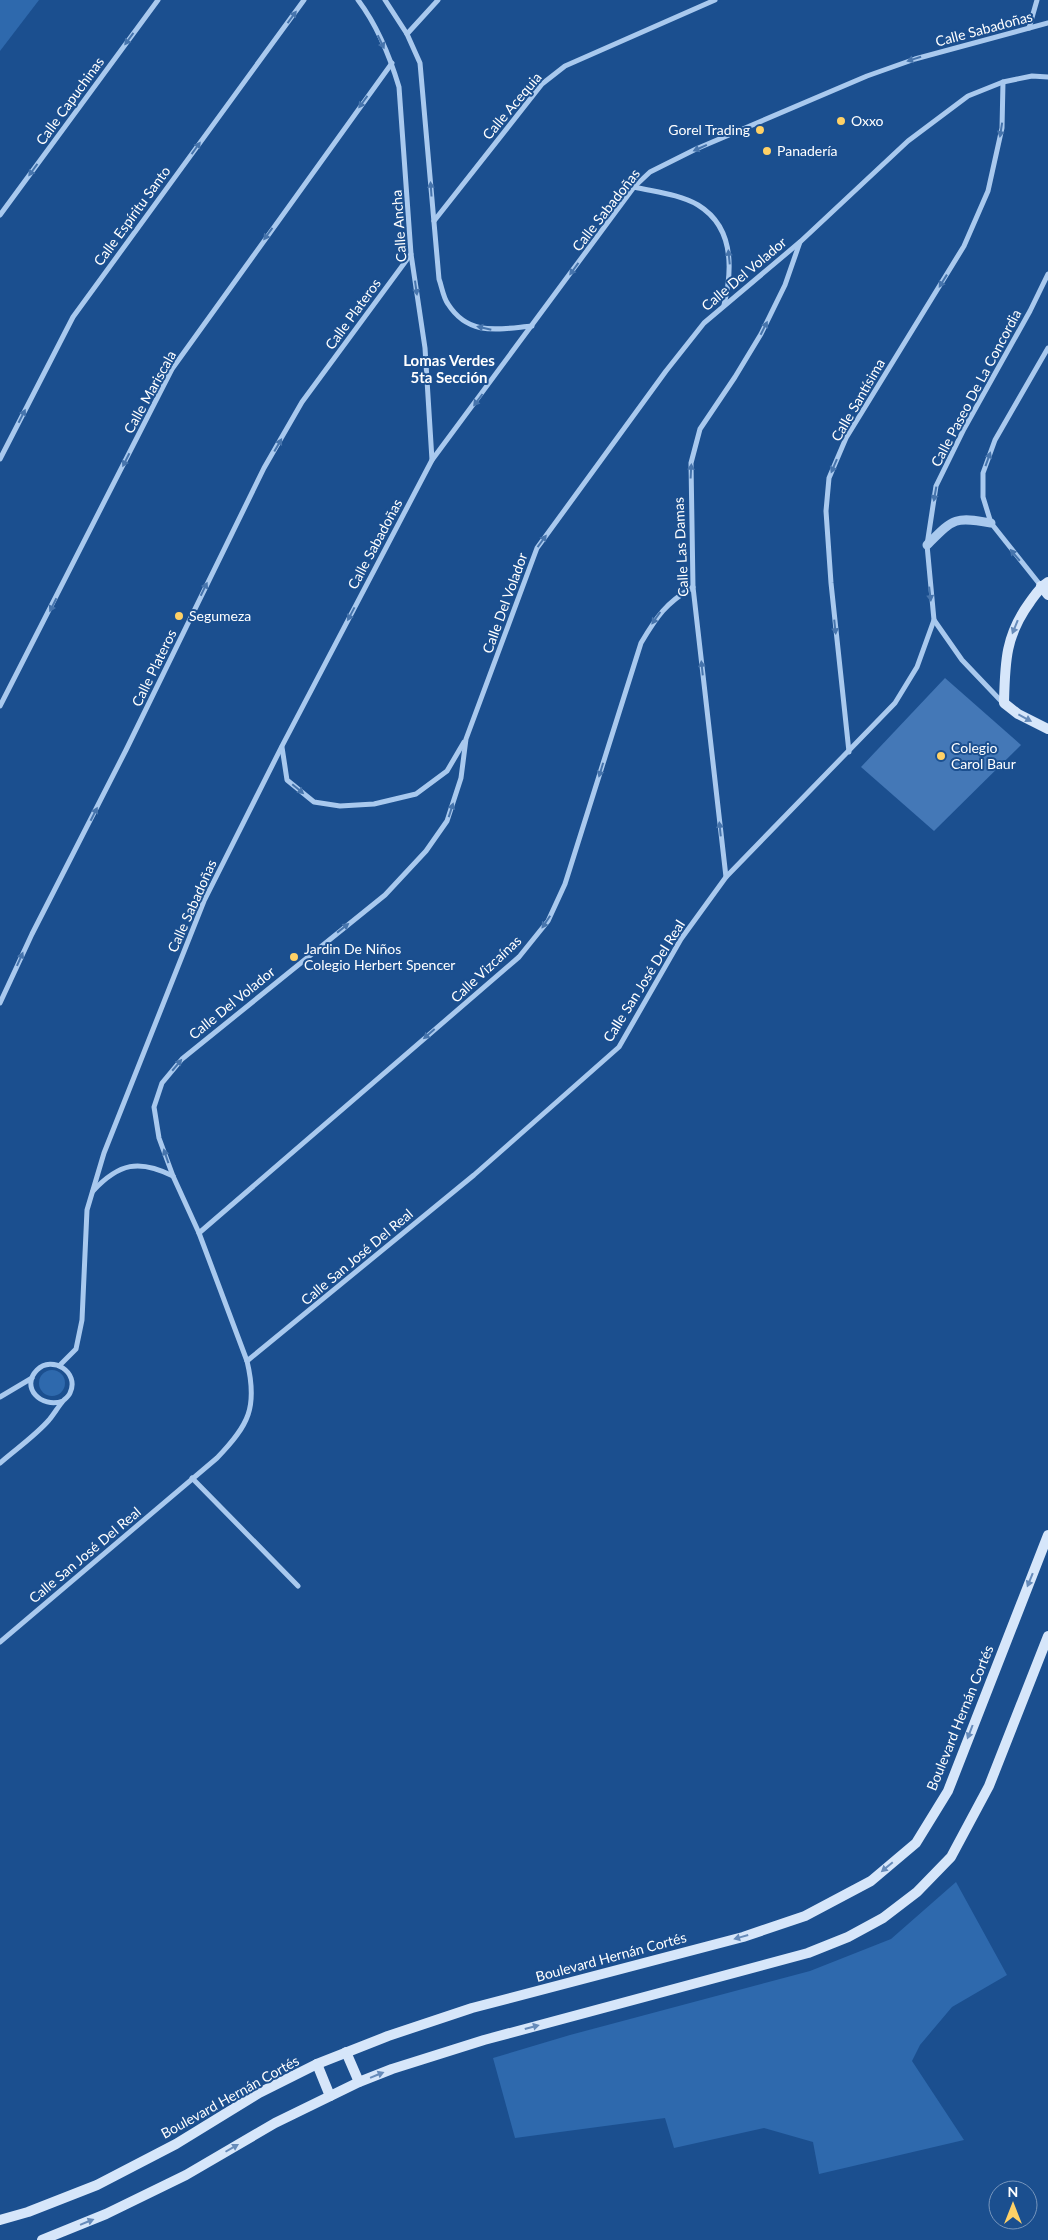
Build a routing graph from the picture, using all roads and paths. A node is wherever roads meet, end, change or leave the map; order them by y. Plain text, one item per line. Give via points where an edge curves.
1 (158, 0) edge
2 (304, 0) edge
3 (358, 0) edge
4 (385, 0) edge
5 (438, 0) edge
6 (716, 0) edge
7 (1037, 0) edge
8 (1048, 23) edge
9 (1029, 28) junction
10 (407, 34) junction
11 (392, 63) junction
12 (1048, 77) edge
13 (1003, 82) junction
14 (634, 187) junction
15 (0, 215) edge
16 (434, 222) junction
17 (800, 242) junction
18 (411, 254) junction
19 (1048, 274) edge
20 (724, 305) junction
21 (532, 326) junction
22 (1048, 348) edge
23 (0, 459) edge
24 (432, 460) junction
25 (991, 523) junction
26 (927, 545) junction
27 (693, 587) junction
28 (1046, 588) edge
29 (934, 620) junction
30 (1004, 703) junction
31 (0, 706) edge
32 (1048, 729) edge
33 (466, 739) junction
34 (282, 746) junction
35 (849, 752) junction
36 (726, 878) junction
37 (0, 1003) edge
38 (173, 1176) junction
39 (91, 1194) junction
40 (198, 1233) junction
41 (247, 1361) junction
42 (60, 1365) junction
43 (32, 1378) junction
44 (0, 1397) edge
45 (63, 1401) junction
46 (0, 1463) edge
47 (192, 1478) junction
48 (1048, 1535) edge
49 (298, 1586) dead end
50 (1048, 1636) edge
51 (0, 1642) edge
52 (346, 2052) junction
53 (317, 2064) junction
54 (359, 2082) junction
55 (330, 2096) junction
56 (0, 2220) edge
57 (42, 2240) edge

1 -> 15 street, Calle Capuchinas
23 -> 2 street, Calle Espíritu Santo via 73,317
3 -> 11 street, Calle Ancha
4 - 10 street
5 - 10 street
6 - 16 street, Calle Acequia via 565,66 542,84
7 - 9 street
8 - 9 street, Calle Sabadoñas
9 -> 14 street, Calle Sabadoñas via 915,59 867,76 696,149 650,172
16 -> 10 street via 420,63
11 - 18 street, Calle Ancha via 399,87
11 -> 31 street, Calle Mariscala via 172,369
12 - 13 street, Calle Del Volador via 1032,76
13 - 17 street, Calle Del Volador via 968,96 908,141
13 -> 35 street, Calle Santísima via 1002,128 988,191 964,246 846,438 829,478 826,511 831,583
20 -> 14 street via 730,266 728,241 717,220 697,204
14 -> 21 street, Calle Sabadoñas
21 -> 16 street via 487,331 463,322 447,303 439,279
17 - 20 street, Calle Del Volador
27 -> 17 street, Calle Las Damas via 690,463 700,429 761,334 785,285
18 -> 24 street, Calle Ancha via 425,348
37 -> 18 street, Calle Plateros via 264,468 302,402
19 -> 26 street, Calle Paseo De La Concordia via 936,486
33 -> 20 street, Calle Del Volador via 537,548 666,371 704,323
21 -> 24 street, Calle Sabadoñas
25 -> 22 street via 983,498 983,473 995,440
24 -> 34 street, Calle Sabadoñas
25 - 26 street via 962,519 950,522
28 -> 25 street
26 -> 29 street, Calle Paseo De La Concordia
36 -> 27 street, Calle Las Damas
27 -> 40 street, Calle Vizcaínas via 674,598 658,614 641,643 565,884 548,921 519,957
28 -> 30 main road via 1017,620 1005,668
29 - 30 street via 962,660
29 - 35 street, Calle San José Del Real via 917,667 895,702
30 -> 32 main road
34 -> 33 street via 287,780 314,802 340,806 374,804 416,794 447,771
38 -> 33 street, Calle Del Volador via 159,1138 154,1107 162,1083 182,1059 385,895 426,851 448,821 461,778
34 - 39 street, Calle Sabadoñas via 204,901 104,1153
35 - 36 street, Calle San José Del Real
36 - 41 street, Calle San José Del Real via 681,939 619,1047 474,1175
38 - 39 street via 153,1166 133,1166 116,1170
38 - 40 street, Calle Del Volador
39 - 42 street, Calle Sabadoñas via 82,1320 76,1349
40 - 41 street, Calle San José Del Real
41 - 47 street, Calle San José Del Real via 252,1383 251,1411 236,1438
42 - 43 street via 47,1364
42 - 45 street via 70,1374 72,1383 70,1394
43 - 44 street
43 - 45 street via 32,1390 37,1398 54,1404
45 - 46 street via 48,1421
47 - 49 street
47 - 51 street, Calle San José Del Real
48 -> 52 main road, Boulevard Hernán Cortés via 948,1791 916,1843 871,1881 805,1916 743,1937 472,2008
54 -> 50 main road via 484,2040 808,1953 883,1918 917,1892 952,1858 989,1786
52 - 53 main road, Boulevard Hernán Cortés
52 - 54 main road
53 - 55 main road
53 - 56 main road, Boulevard Hernán Cortés via 97,2185
54 - 55 main road
57 -> 55 main road via 106,2214 186,2175 275,2123

